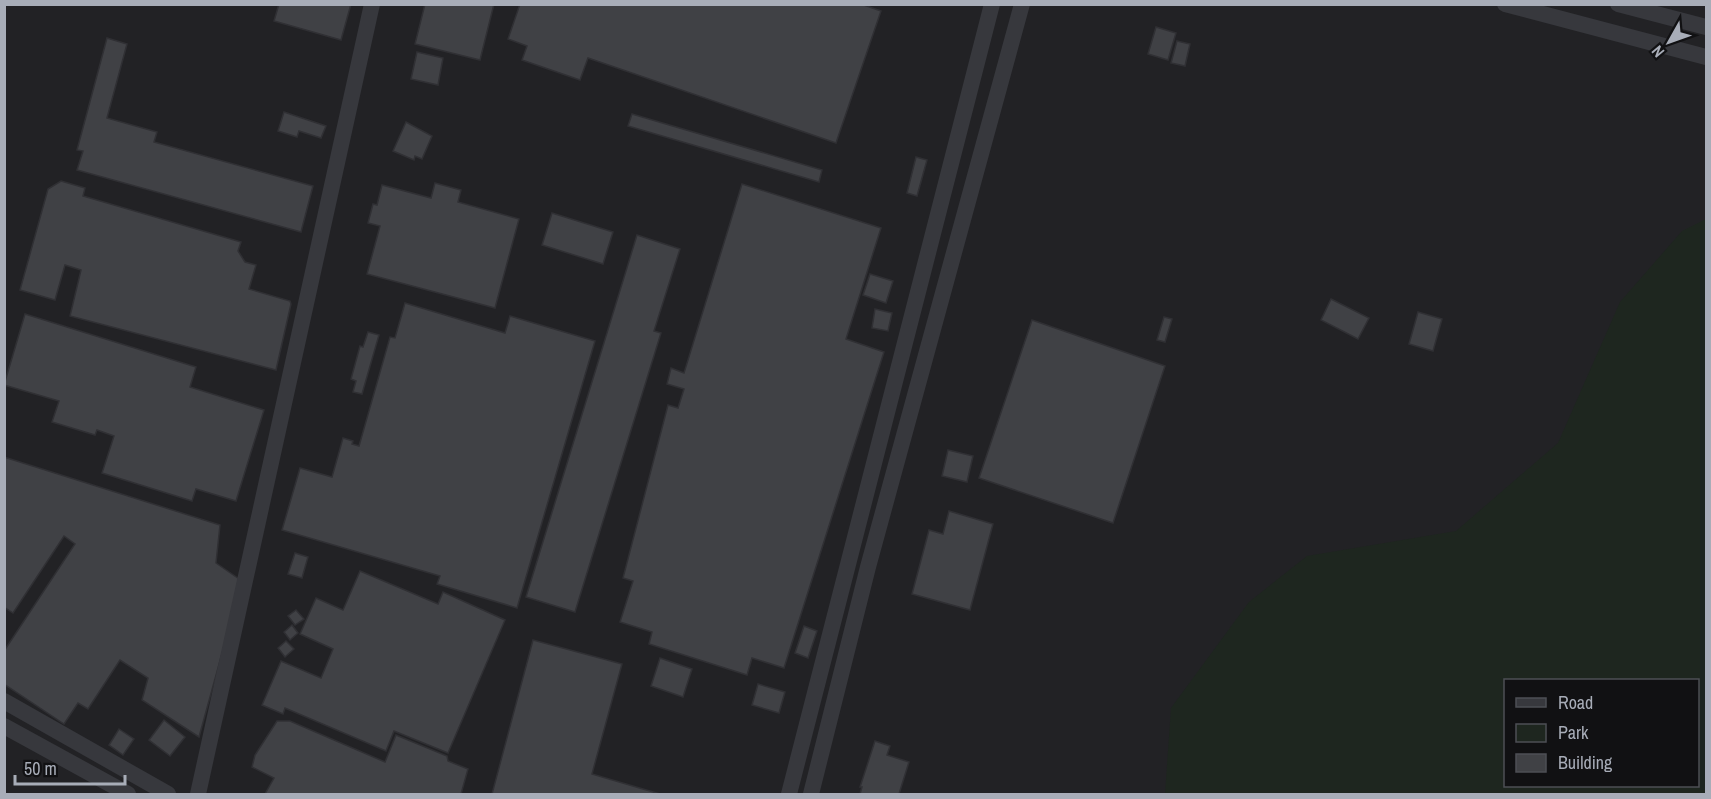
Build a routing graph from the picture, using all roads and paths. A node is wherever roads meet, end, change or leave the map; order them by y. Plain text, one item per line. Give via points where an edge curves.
1 (372, 4) edge
2 (992, 4) edge
3 (1022, 4) edge
4 (1505, 4) edge
5 (1618, 4) edge
6 (1707, 27) edge
7 (1707, 57) edge
8 (4, 701) edge
9 (4, 726) edge
10 (128, 795) edge
11 (168, 795) edge
12 (198, 795) edge
13 (789, 795) edge
14 (811, 795) edge

1 - 12 street
2 - 13 street
3 - 14 street via 868,567
4 - 7 street
5 - 6 street
8 - 11 street
9 - 10 street

